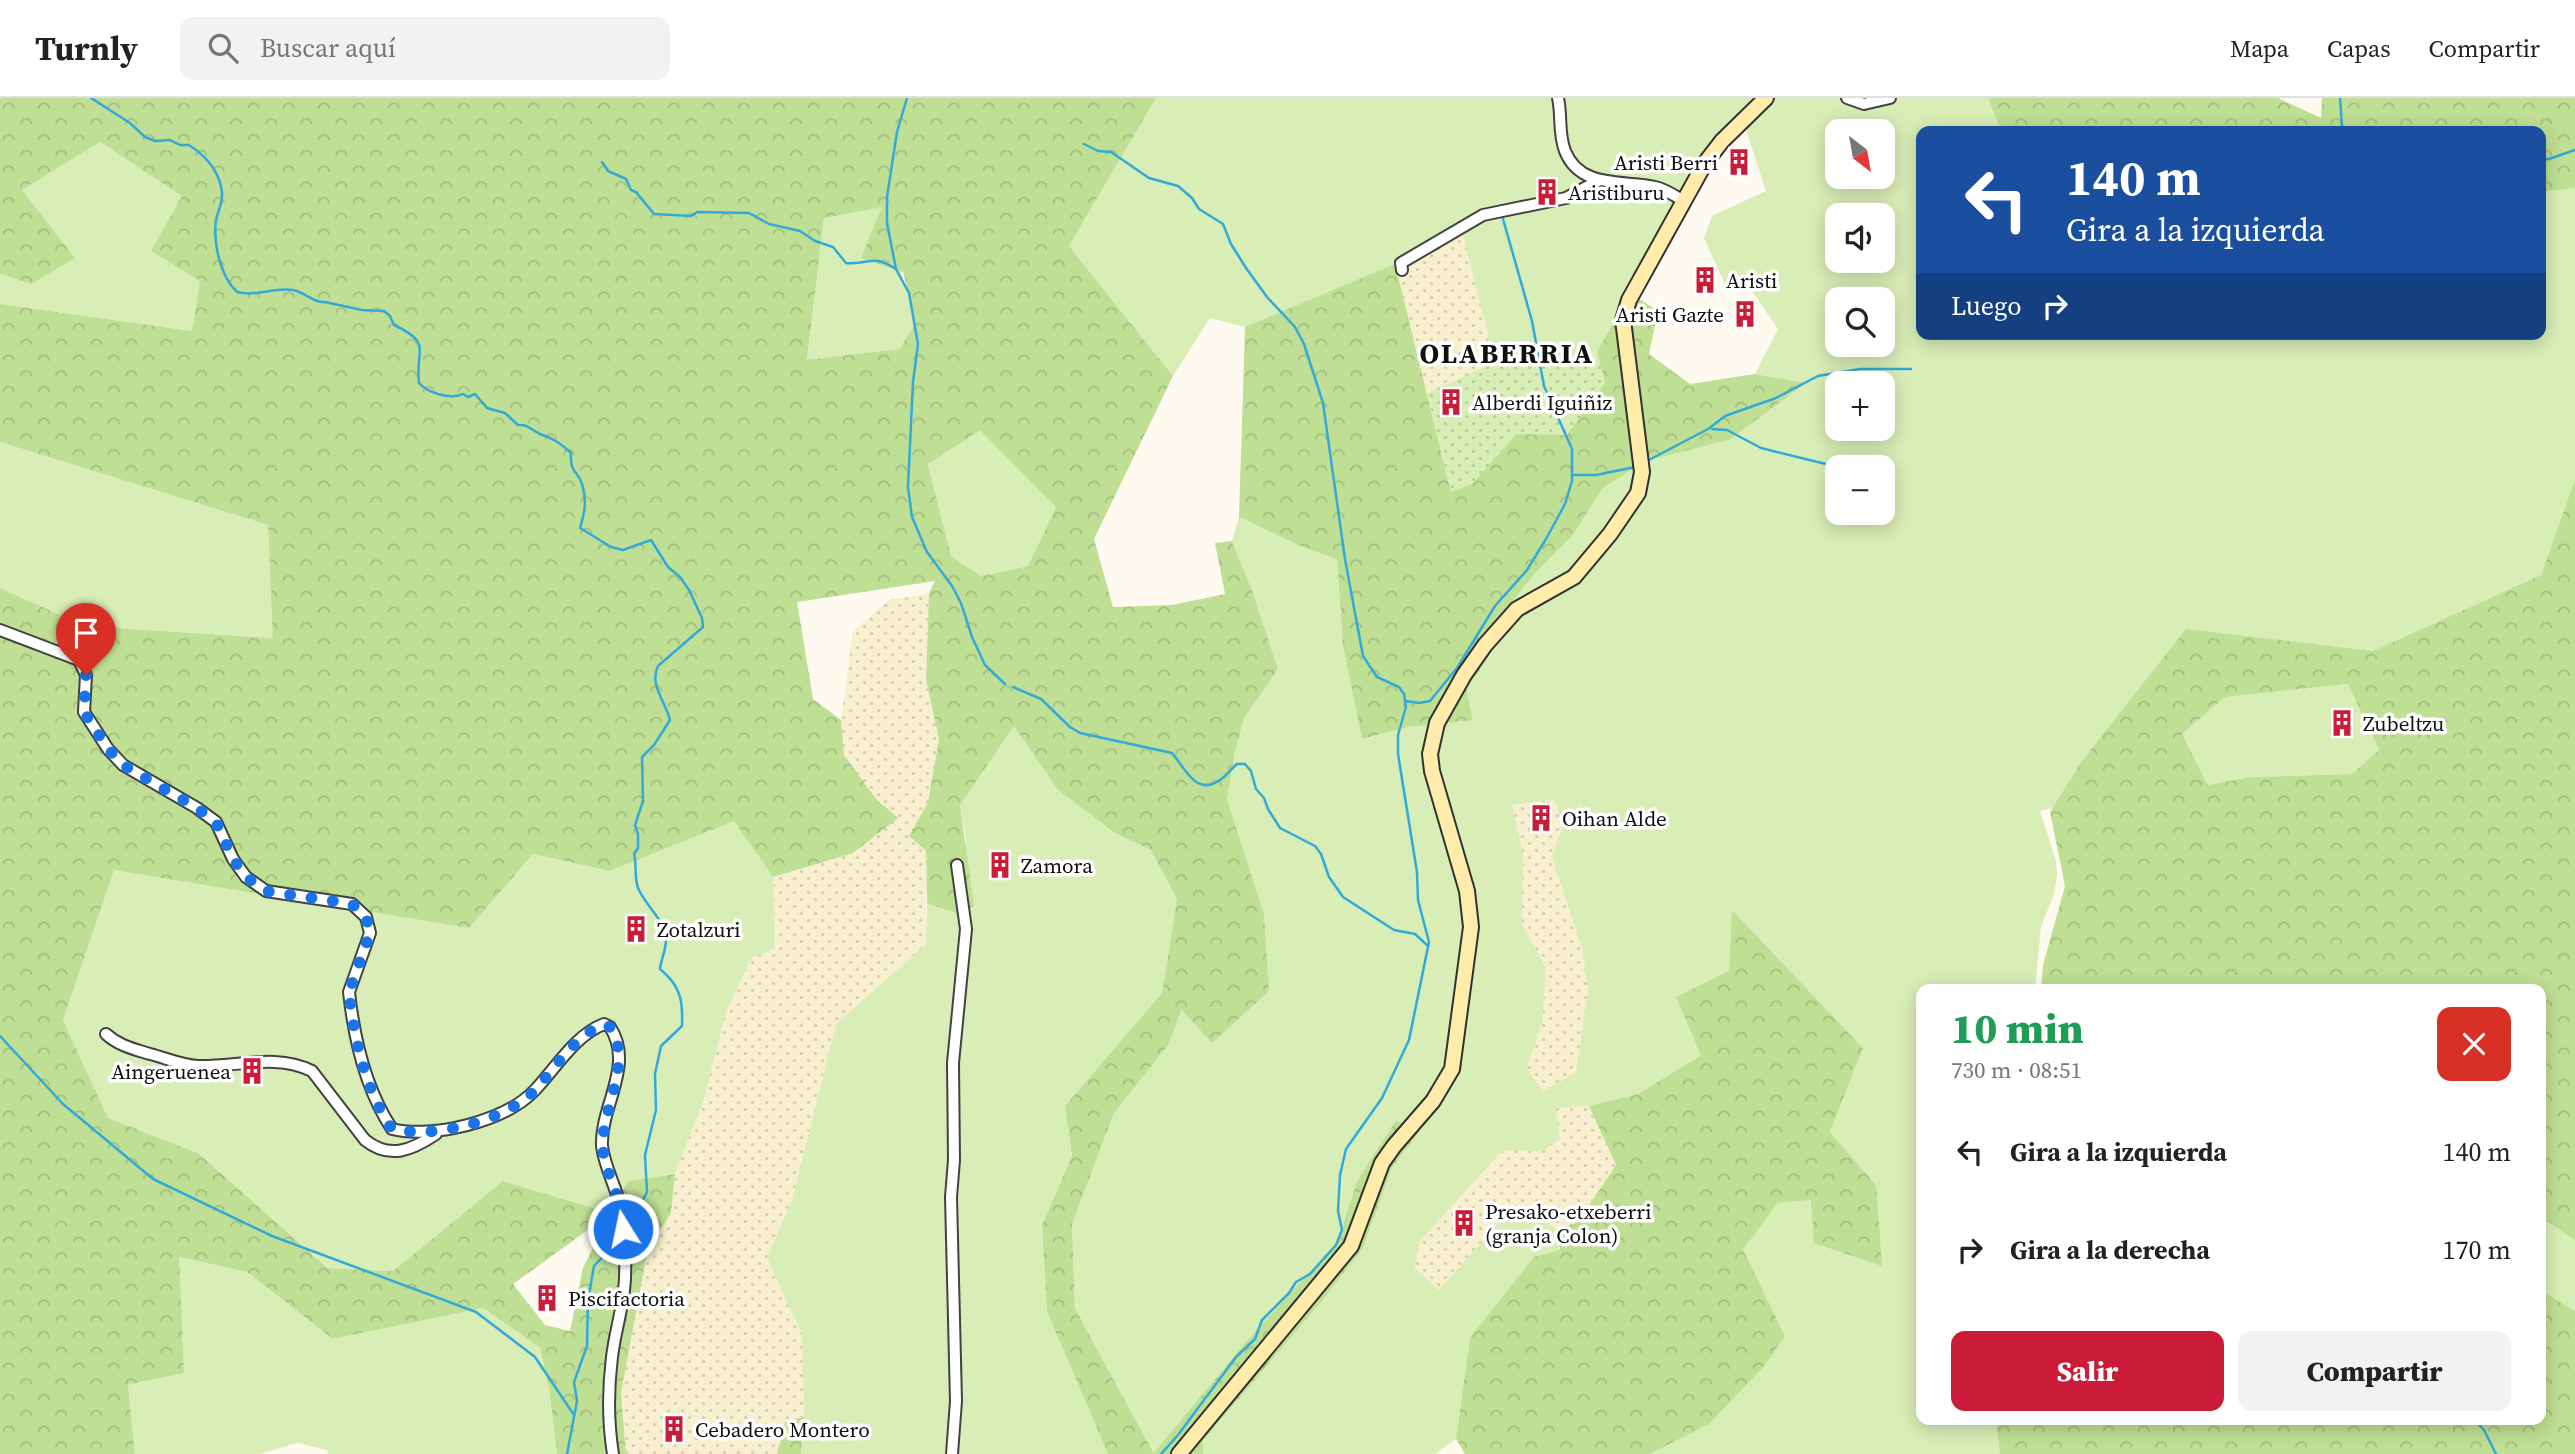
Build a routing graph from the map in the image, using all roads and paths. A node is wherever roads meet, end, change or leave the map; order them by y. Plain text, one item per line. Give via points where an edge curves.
1 (1558, 98) edge
2 (1766, 98) edge
3 (1847, 98) edge
4 (1891, 98) edge
5 (1598, 181) junction
6 (1684, 201) junction
7 (1402, 270) dead end
8 (0, 630) edge
9 (957, 865) dead end
10 (106, 1034) dead end
11 (441, 1130) junction
12 (612, 1454) edge
13 (952, 1454) edge
14 (1179, 1454) edge

1 - 5 street via 1566,154 1578,170
2 - 6 street via 1722,141
3 - 4 street via 1864,104
5 - 6 street via 1657,187
5 - 7 street via 1566,198 1483,215 1401,263
6 - 14 street via 1629,300 1623,320 1642,471 1638,494 1574,577 1517,609 1485,645 1437,723 1430,754 1432,771 1467,891 1471,927 1452,1069 1433,1101 1382,1163 1351,1246
8 - 11 street via 79,660 86,675 84,712 108,749 123,765 216,822 246,877 266,891 352,904 366,917 370,933 349,992 354,1031 380,1111 392,1129 407,1133
9 - 13 street via 966,929 953,1063 956,1401
10 - 11 street via 128,1048 181,1064 284,1062 301,1066 312,1072 365,1140 390,1152 425,1142
11 - 12 street via 510,1109 535,1090 594,1028 610,1027 617,1041 618,1066 602,1148 618,1200 625,1279 612,1357

